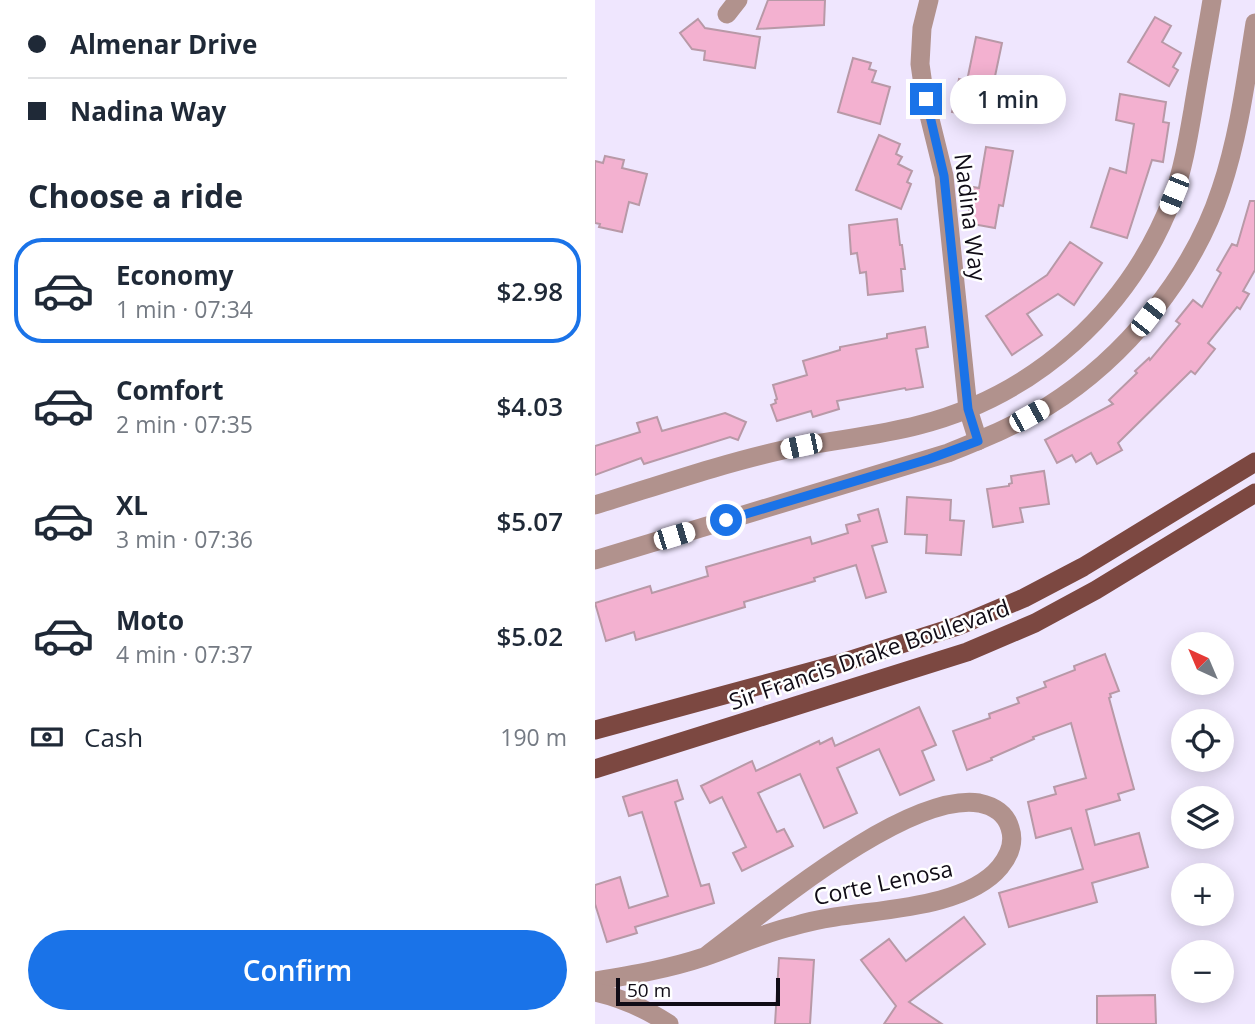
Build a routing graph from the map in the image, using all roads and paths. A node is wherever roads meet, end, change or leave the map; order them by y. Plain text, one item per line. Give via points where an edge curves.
1 (929, 0) edge
2 (1212, 0) edge
3 (1255, 23) edge
4 (968, 409) junction
5 (978, 441) junction
6 (1255, 462) edge
7 (1255, 493) edge
8 (595, 505) edge
9 (595, 560) edge
10 (595, 730) edge
11 (595, 769) edge
12 (706, 956) junction
13 (595, 981) edge
14 (595, 992) edge
15 (669, 1024) edge

1 - 4 street, Nadina Way via 920,64 944,176
2 - 4 street via 1181,171 1141,263 1102,315 1053,360
3 - 5 street via 1239,119 1220,191 1196,247 1173,284 1135,332 1086,378 1047,407
4 - 5 street, Nadina Way
4 - 8 street via 918,425 759,456
5 - 9 street
6 - 10 main road, Sir Francis Drake Boulevard via 1083,567 958,626 835,665
7 - 11 main road, Sir Francis Drake Boulevard via 1096,590 967,652
12 - 12 street, Corte Lenosa via 793,926 943,899 970,889 990,877 1009,854 1009,824 998,810 977,803 955,803 917,814 833,862
12 - 13 street, Corte Lenosa
14 - 15 street via 617,997

